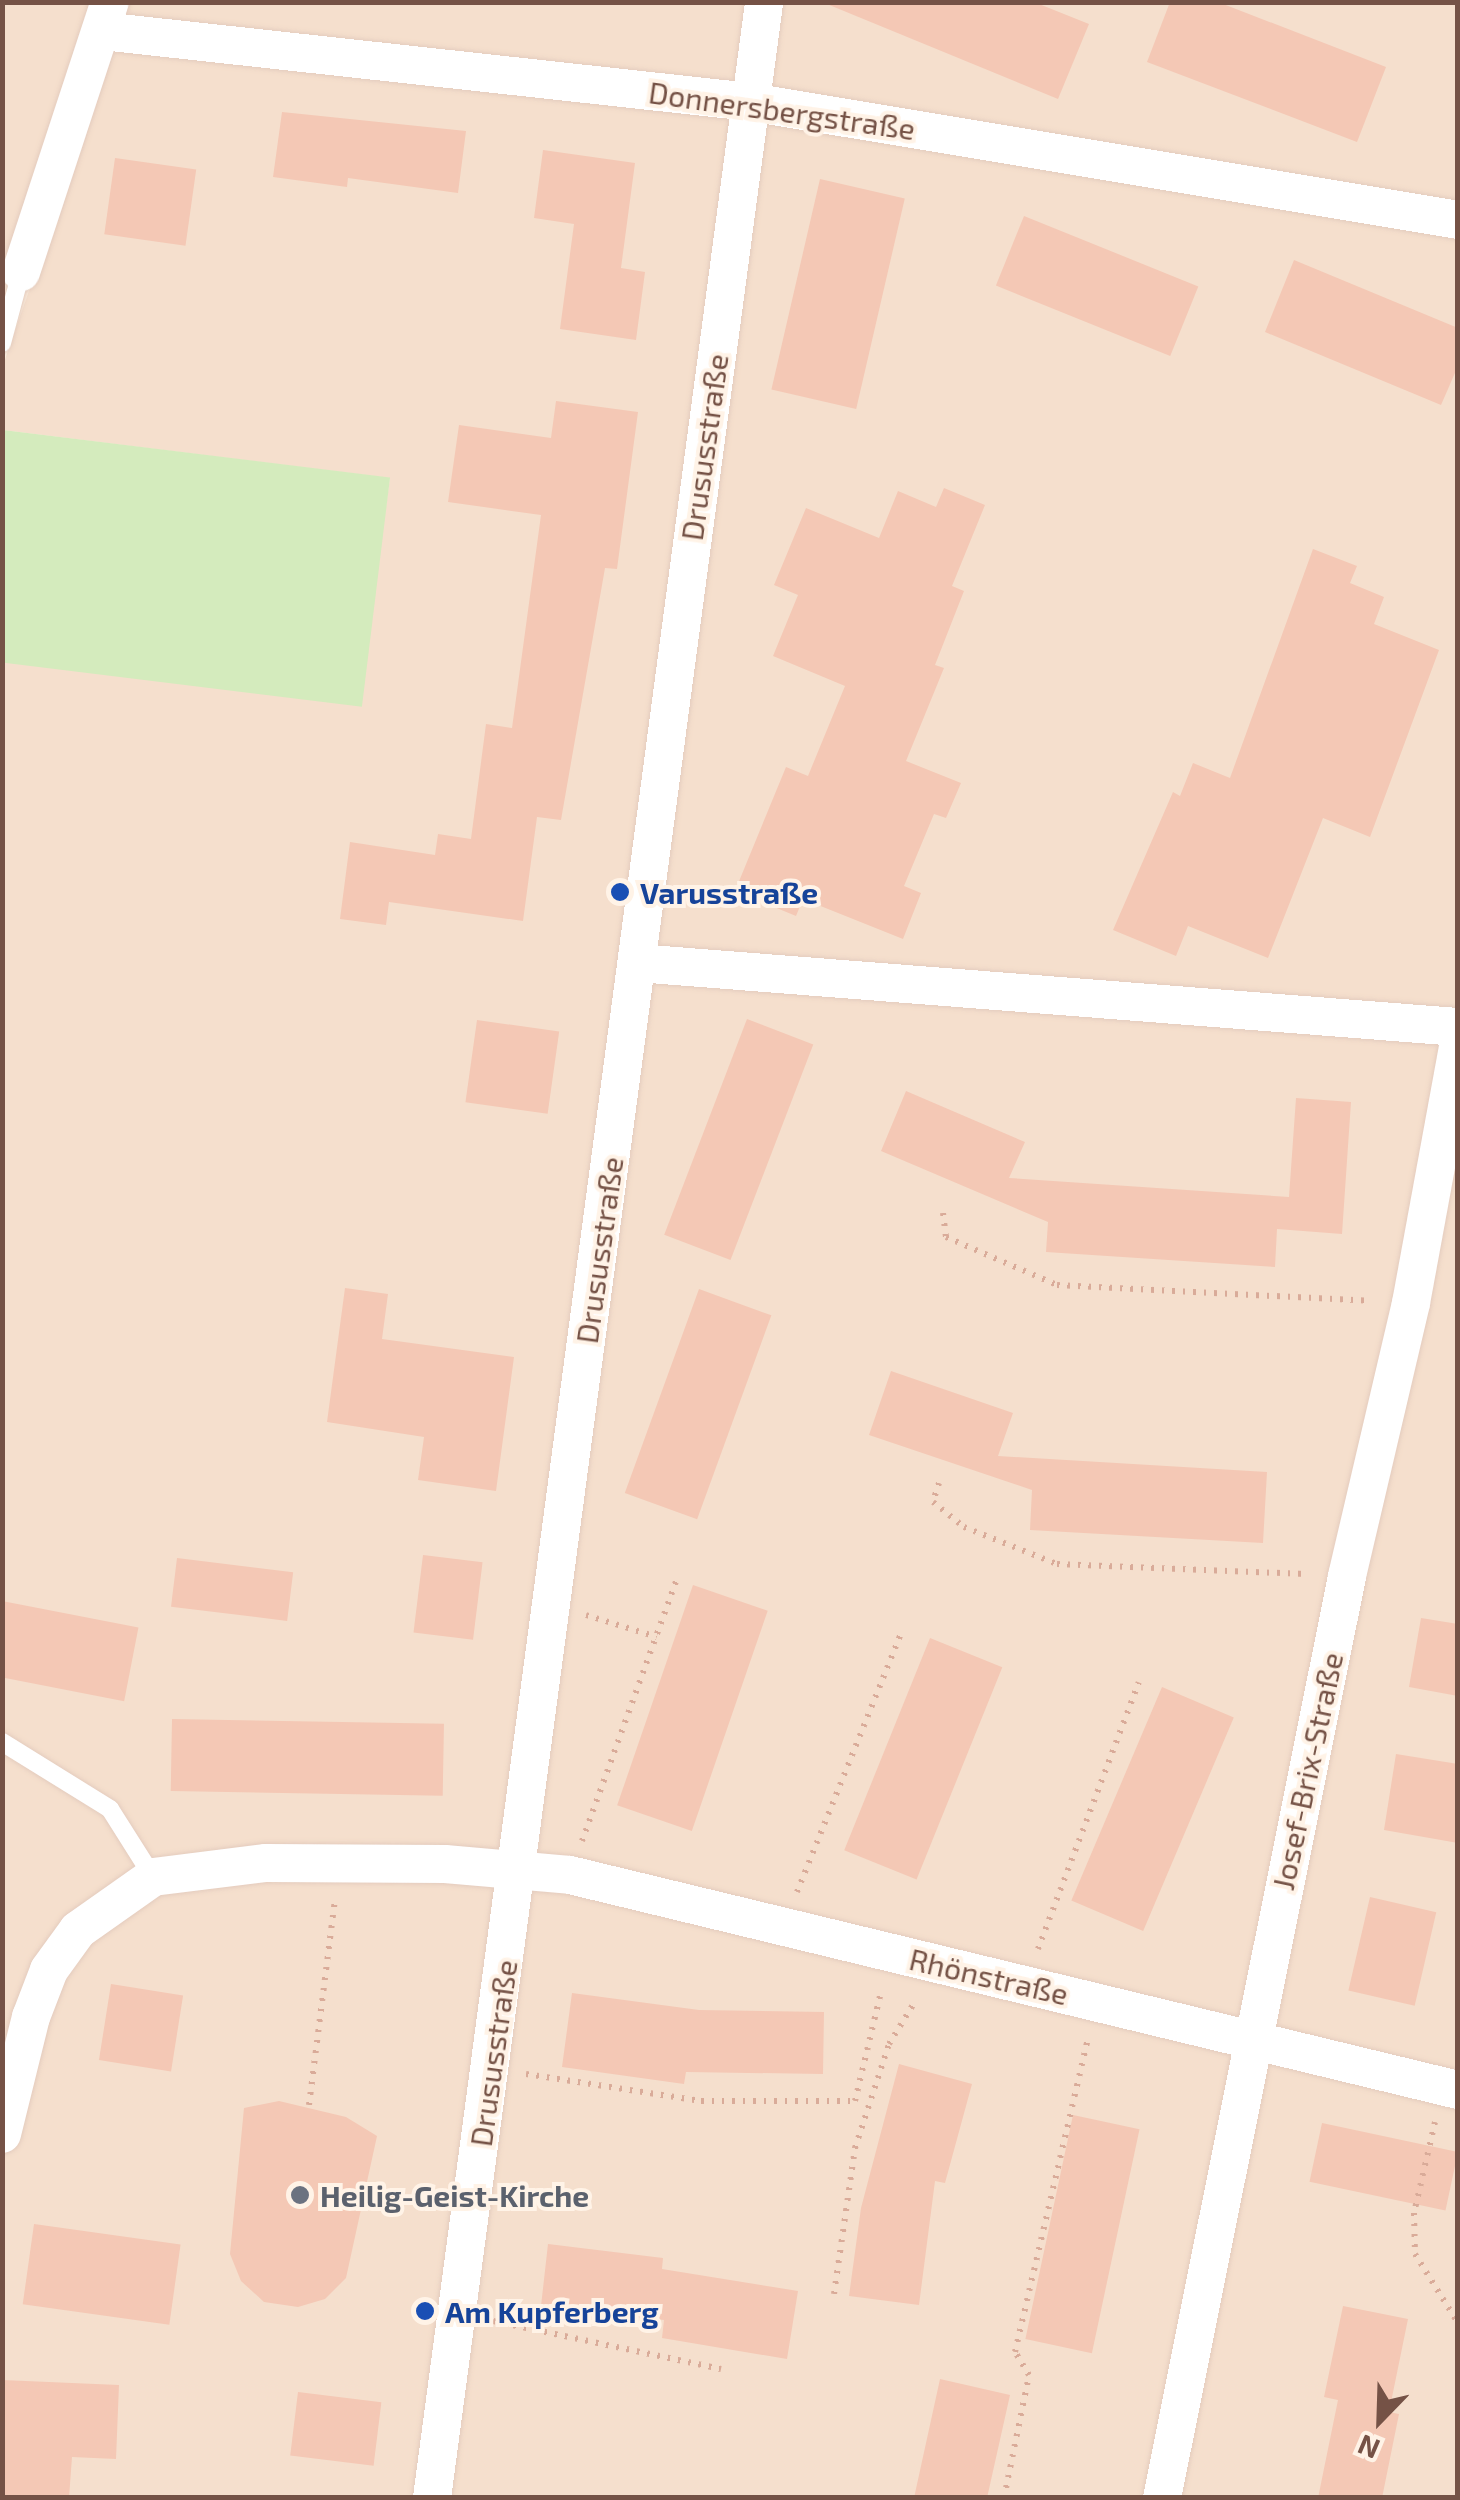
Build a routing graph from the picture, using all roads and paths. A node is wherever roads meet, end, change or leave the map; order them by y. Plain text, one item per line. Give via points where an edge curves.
1 (764, 2) edge
2 (106, 17) edge
3 (750, 102) junction
4 (1458, 220) edge
5 (21, 272) joint
6 (2, 343) edge
7 (638, 963) junction
8 (1458, 1027) edge
9 (1458, 1046) edge
10 (943, 1213) dead end
11 (1411, 1303) junction
12 (939, 1483) dead end
13 (1347, 1576) junction
14 (676, 1582) dead end
15 (552, 1604) junction
16 (902, 1632) dead end
17 (656, 1637) junction
18 (1139, 1682) dead end
19 (2, 1742) edge
20 (339, 1864) junction
21 (520, 1870) junction
22 (570, 1875) junction
23 (153, 1877) junction
24 (783, 1926) junction
25 (891, 1953) junction
26 (938, 1965) junction
27 (1025, 1983) junction
28 (1096, 2002) junction
29 (1251, 2041) junction
30 (490, 2068) junction
31 (1450, 2089) edge
32 (310, 2105) dead end
33 (2, 2134) edge
34 (834, 2294) dead end
35 (457, 2314) junction
36 (1458, 2323) edge
37 (721, 2369) dead end
38 (432, 2498) edge
39 (1004, 2498) edge
40 (1162, 2498) edge

1 - 3 street, Drususstraße
2 - 3 street, Donnersbergstraße
2 - 5 street
3 - 4 street, Donnersbergstraße
3 - 7 street, Drususstraße
5 - 6 lane
7 - 8 street
7 - 15 street, Drususstraße
9 - 11 street, Josef-Brix-Straße
10 - 11 path via 946,1238 1057,1284
11 - 13 street, Josef-Brix-Straße
12 - 13 path via 933,1502 964,1528 1057,1564
13 - 29 street, Josef-Brix-Straße
14 - 17 path
15 - 17 path
15 - 21 street, Drususstraße
16 - 24 path
17 - 22 path
18 - 27 path
19 - 23 lane via 110,1809
20 - 21 street
20 - 23 street via 266,1863
20 - 32 path
21 - 22 street, Rhönstraße
21 - 30 street, Drususstraße
22 - 24 street, Rhönstraße
23 - 33 street via 78,1930 49,1970
24 - 25 street, Rhönstraße
25 - 26 street, Rhönstraße
25 - 30 path via 855,2101 701,2101
26 - 27 street, Rhönstraße
26 - 34 path via 889,2044 856,2148
27 - 28 street, Rhönstraße
28 - 29 street, Rhönstraße
28 - 39 path via 1016,2352 1030,2375
29 - 31 street, Rhönstraße
29 - 40 street, Josef-Brix-Straße
30 - 35 street, Drususstraße
31 - 36 path via 1414,2213 1415,2254
35 - 37 path
35 - 38 street, Drususstraße

